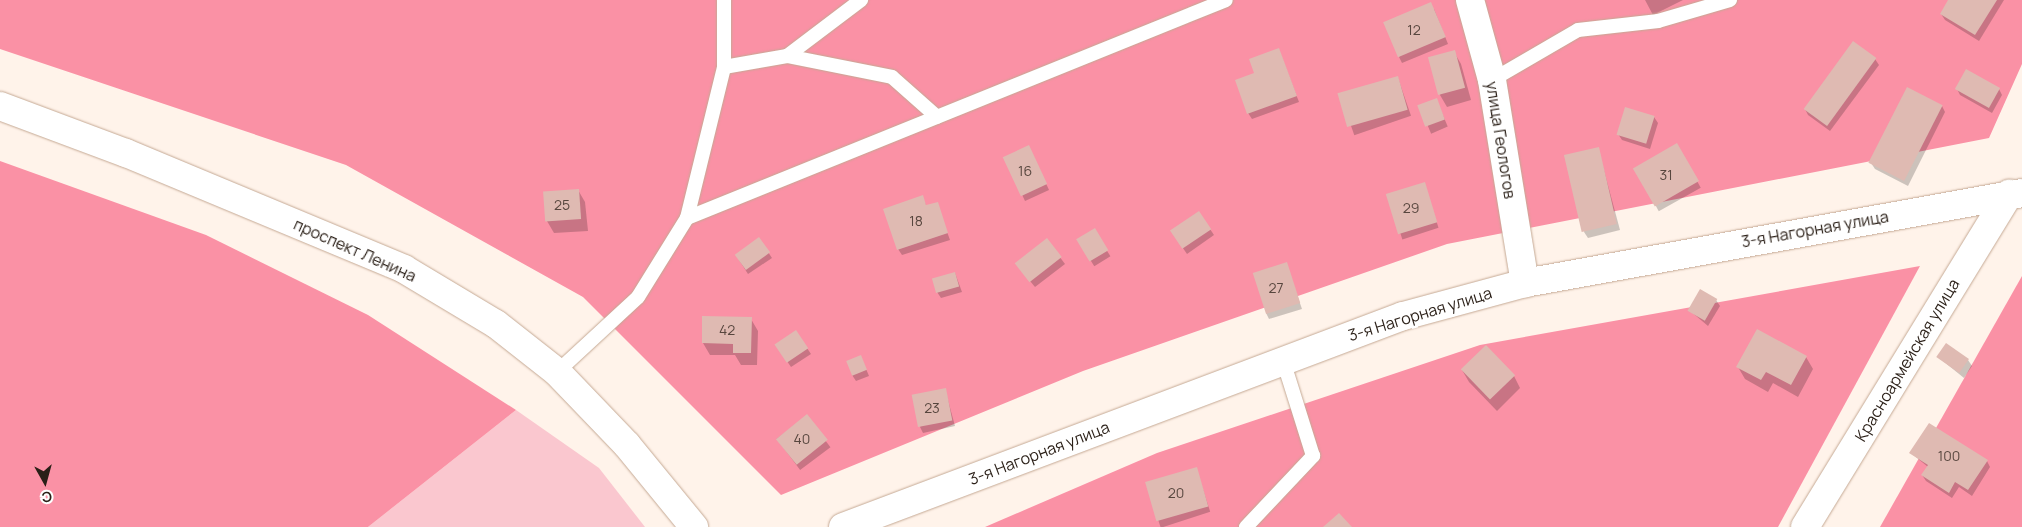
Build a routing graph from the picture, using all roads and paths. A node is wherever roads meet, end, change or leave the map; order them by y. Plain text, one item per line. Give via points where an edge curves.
1 (724, 0) edge
2 (861, 0) edge
3 (1226, 0) edge
4 (1470, 0) edge
5 (1730, 0) edge
6 (787, 56) junction
7 (724, 67) junction
8 (1492, 80) junction
9 (0, 106) edge
10 (937, 117) junction
11 (2018, 187) edge
12 (687, 218) junction
13 (1525, 283) junction
14 (1283, 360) junction
15 (557, 372) junction
16 (694, 527) edge
17 (842, 527) edge
18 (1246, 527) edge
19 (1805, 527) edge

1 - 7 lane
2 - 6 lane
3 - 10 lane
4 - 8 street, улица Геологов
5 - 8 lane via 1658,21 1578,30
6 - 7 lane
6 - 10 lane via 892,77
7 - 12 lane
8 - 13 street, улица Геологов
9 - 15 street, проспект Ленина via 126,153 404,269 496,324
10 - 12 lane
11 - 13 street, 3-я Нагорная улица
11 - 19 street, Красноармейская улица
12 - 15 lane via 638,297
13 - 14 street, 3-я Нагорная улица via 1403,316
14 - 17 street, 3-я Нагорная улица
14 - 18 lane via 1313,456
15 - 16 street, проспект Ленина via 627,445

